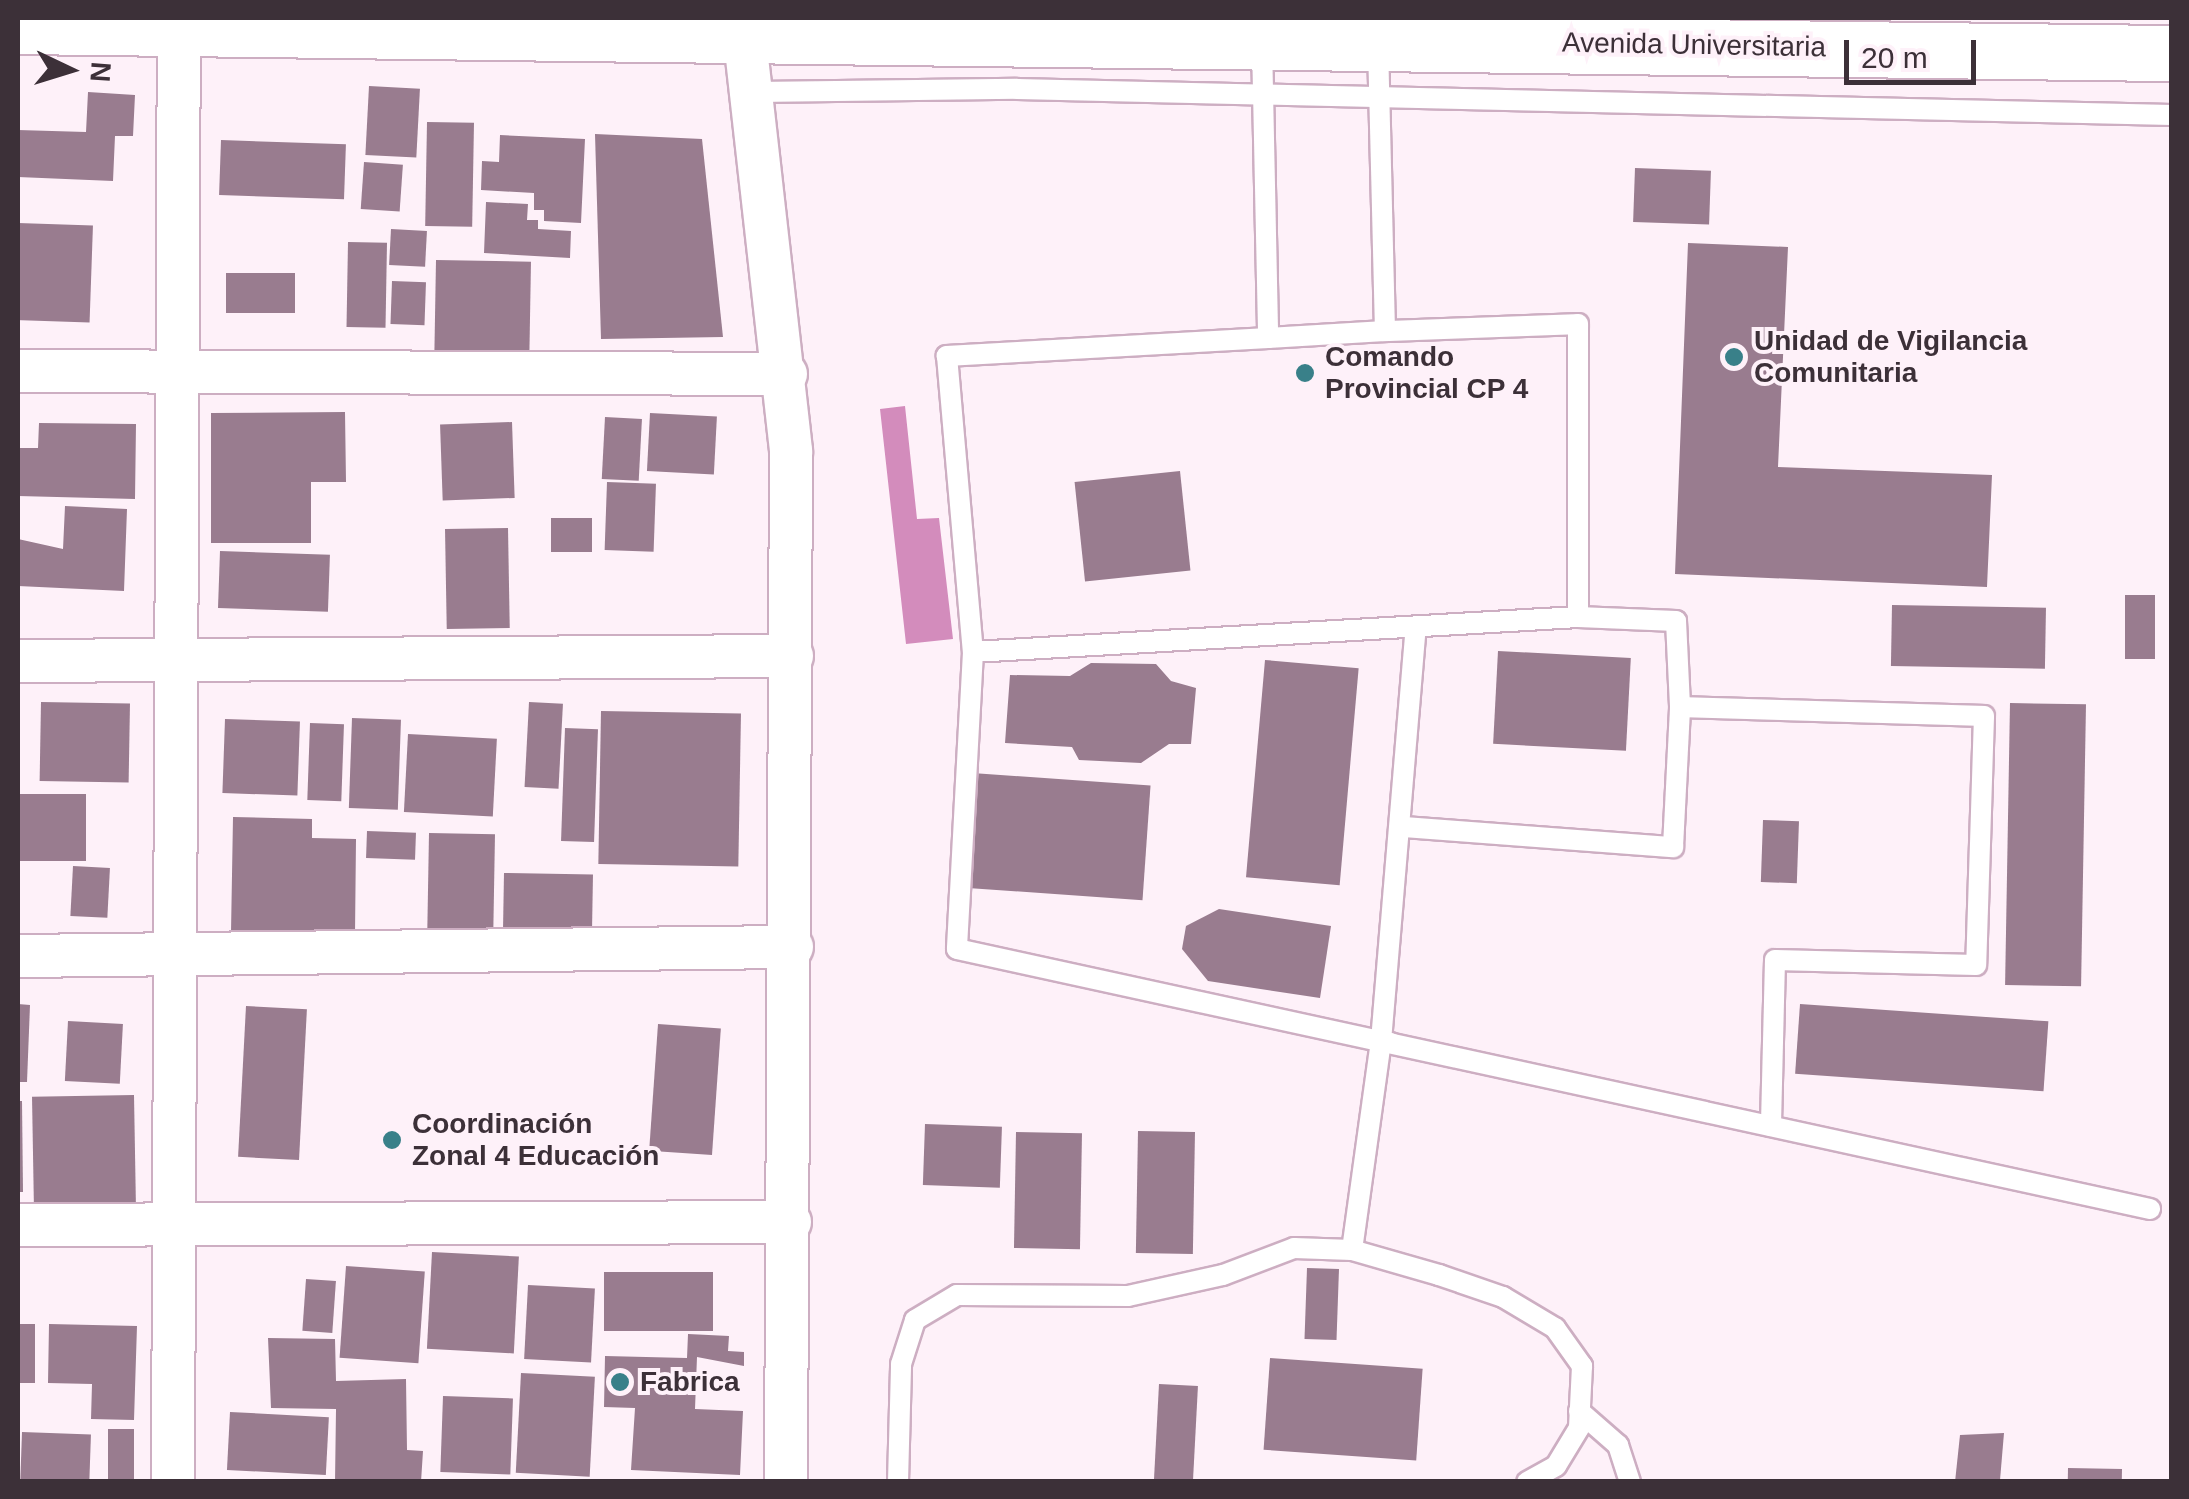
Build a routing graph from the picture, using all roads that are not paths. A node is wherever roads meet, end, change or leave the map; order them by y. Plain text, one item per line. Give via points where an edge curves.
1 (179, 22) edge
2 (18, 26) edge
3 (1379, 29) edge
4 (1262, 42) junction
5 (2172, 53) edge
6 (751, 66) junction
7 (2172, 115) edge
8 (1385, 331) junction
9 (1268, 338) junction
10 (178, 369) junction
11 (18, 371) edge
12 (786, 374) junction
13 (1578, 617) junction
14 (1416, 626) junction
15 (973, 652) junction
16 (792, 656) junction
17 (176, 659) junction
18 (18, 661) edge
19 (1680, 707) junction
20 (1404, 827) junction
21 (792, 947) junction
22 (18, 956) edge
23 (176, 957) junction
24 (1381, 1041) junction
25 (1771, 1126) junction
26 (2150, 1209) dead end
27 (790, 1222) junction
28 (174, 1223) junction
29 (18, 1225) edge
30 (1352, 1250) junction
31 (1580, 1412) junction
32 (1618, 1446) junction
33 (174, 1482) edge
34 (786, 1482) edge
35 (898, 1482) edge
36 (1527, 1482) edge
37 (1630, 1482) edge
38 (1642, 1482) edge

1 - 2 main road, Avenida Universitaria
1 - 6 main road, Avenida Universitaria
1 - 10 street
3 - 4 main road, Avenida Universitaria
3 - 5 main road, Avenida Universitaria
3 - 8 lane
4 - 6 main road, Avenida Universitaria
4 - 9 lane
6 - 7 lane via 1017,90
6 - 12 street
8 - 9 lane
8 - 13 lane via 1578,324
9 - 15 lane via 946,356
10 - 11 street
10 - 12 street
10 - 17 street
12 - 16 street
13 - 14 lane
13 - 19 lane via 1676,622
14 - 15 lane
14 - 20 lane
15 - 24 lane via 957,949
16 - 17 street
16 - 21 street
17 - 18 street
17 - 23 street
19 - 20 lane via 1673,846
19 - 25 lane via 1984,716 1976,965 1775,960
20 - 24 lane
21 - 23 street
21 - 27 street
22 - 23 street
23 - 28 street
24 - 25 lane
24 - 30 lane
25 - 26 lane
27 - 28 street
27 - 34 street
28 - 29 street
28 - 33 street
30 - 31 lane via 1503,1297 1555,1328 1582,1366
30 - 35 lane via 1294,1248 1223,1275 1128,1296 957,1295 914,1320 901,1364
31 - 32 lane
31 - 36 lane via 1579,1428 1556,1466
32 - 37 lane
32 - 38 lane

